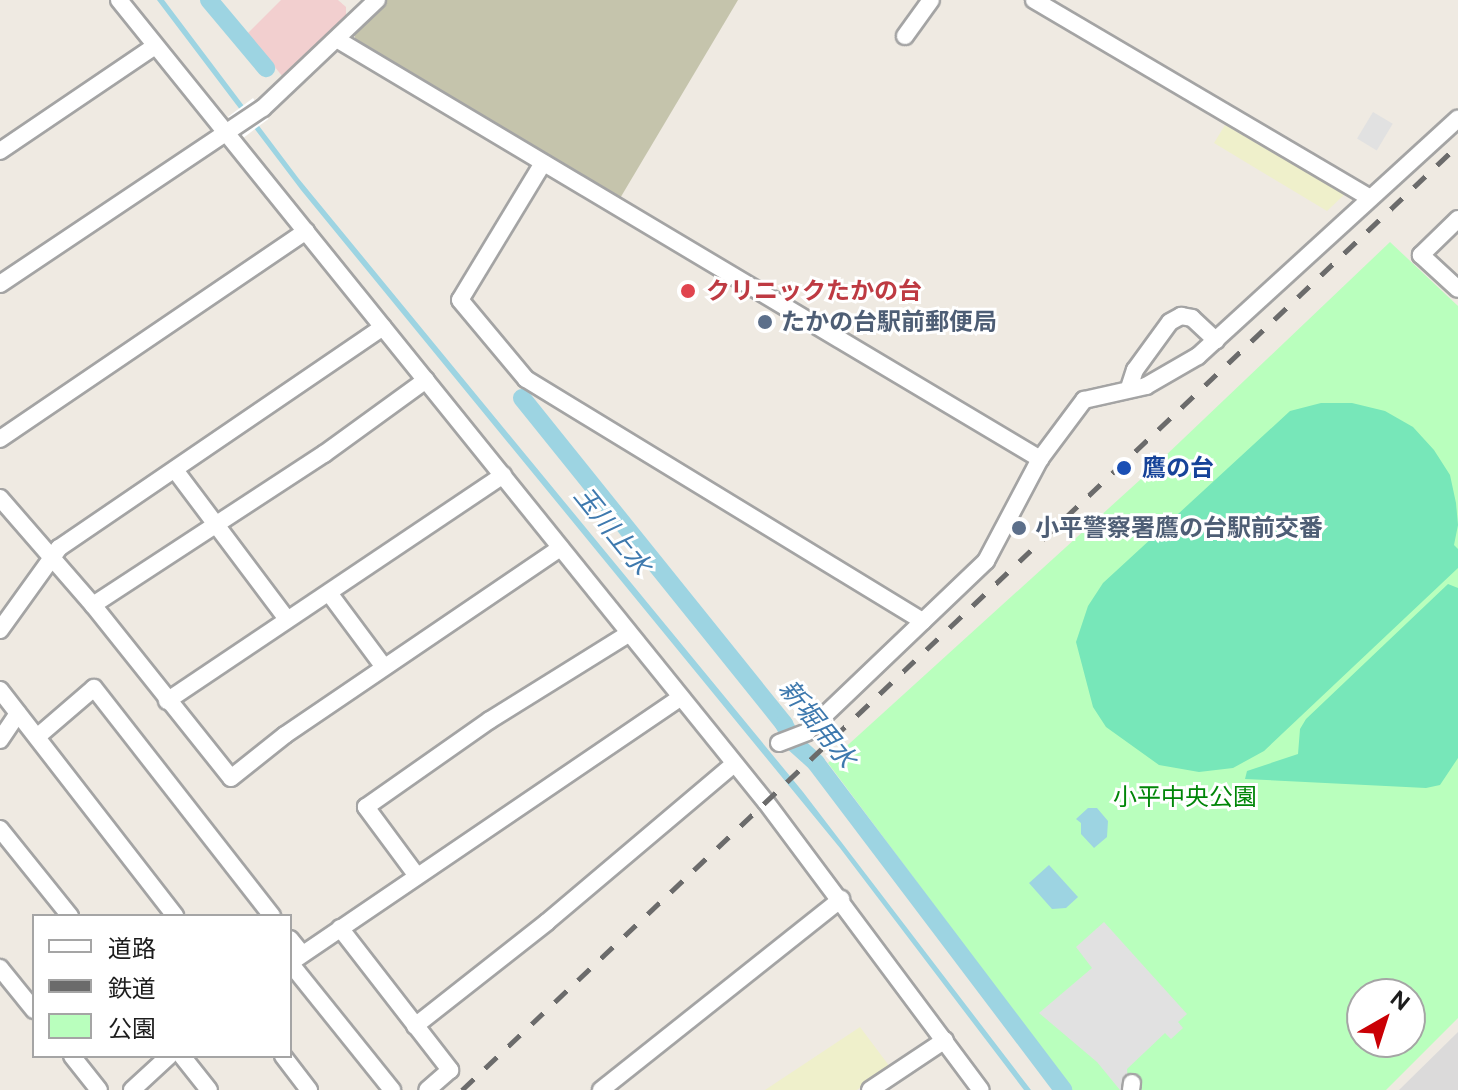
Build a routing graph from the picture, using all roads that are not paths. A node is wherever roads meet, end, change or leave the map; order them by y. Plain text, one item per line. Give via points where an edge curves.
1 (119, 0) edge
2 (377, 0) edge
3 (931, 0) edge
4 (1034, 0) edge
5 (905, 36) dead end
6 (338, 40) junction
7 (155, 46) junction
8 (1458, 119) edge
9 (228, 133) junction
10 (0, 151) edge
11 (543, 163) junction
12 (1370, 198) junction
13 (1458, 219) edge
14 (306, 231) junction
15 (0, 284) edge
16 (1458, 289) edge
17 (383, 327) junction
18 (1216, 340) junction
19 (426, 380) junction
20 (1129, 388) junction
21 (0, 439) edge
22 (1040, 459) junction
23 (175, 470) junction
24 (503, 475) junction
25 (0, 498) edge
26 (217, 525) junction
27 (560, 548) junction
28 (52, 557) junction
29 (329, 593) junction
30 (93, 605) junction
31 (287, 619) junction
32 (923, 621) junction
33 (0, 630) edge
34 (628, 634) junction
35 (384, 667) junction
36 (0, 690) edge
37 (680, 698) junction
38 (167, 701) junction
39 (18, 713) junction
40 (37, 737) junction
41 (0, 740) edge
42 (781, 742) dead end
43 (743, 768) junction
44 (0, 829) edge
45 (417, 876) junction
46 (841, 899) junction
47 (68, 914) edge
48 (173, 914) edge
49 (270, 914) edge
50 (340, 928) junction
51 (294, 960) edge
52 (0, 968) edge
53 (32, 1008) edge
54 (415, 1026) junction
55 (945, 1040) junction
56 (74, 1058) edge
57 (167, 1058) edge
58 (184, 1058) edge
59 (285, 1058) edge
60 (99, 1090) edge
61 (132, 1090) edge
62 (209, 1090) edge
63 (309, 1090) edge
64 (392, 1090) edge
65 (427, 1090) edge
66 (601, 1090) edge
67 (870, 1090) edge
68 (981, 1090) edge

1 - 7 street
2 - 6 street
3 - 5 street
4 - 12 street
6 - 9 street
6 - 11 street
7 - 9 street
7 - 10 street
8 - 12 street
9 - 14 street
9 - 15 street
11 - 22 street
11 - 32 street via 460,300 526,379
12 - 18 street
13 - 16 street via 1421,255
14 - 17 street
14 - 21 street
17 - 19 street
17 - 23 street
18 - 20 street via 1146,386
18 - 20 street via 1192,318 1170,322 1135,370
19 - 24 street
19 - 26 street
20 - 22 street via 1084,400
22 - 32 street via 986,561
23 - 26 street
23 - 28 street
24 - 27 street
24 - 29 street
25 - 28 street
26 - 30 street
26 - 31 street
27 - 34 street
27 - 35 street
28 - 30 street
28 - 33 street
29 - 31 street
29 - 35 street
30 - 38 street
31 - 38 street
32 - 42 street via 807,732
34 - 37 street
34 - 45 street via 490,720 366,807
35 - 38 street via 231,778
36 - 39 street
37 - 43 street
37 - 45 street
39 - 40 street
39 - 41 street
40 - 48 street
40 - 49 street via 94,688
43 - 46 street
43 - 54 street
44 - 47 street
45 - 50 street
46 - 55 street
46 - 66 street
50 - 51 street
50 - 54 street
51 - 64 street
52 - 53 street
54 - 65 street via 450,1070
55 - 67 street
55 - 68 street
56 - 60 street
57 - 61 street
58 - 62 street
59 - 63 street

